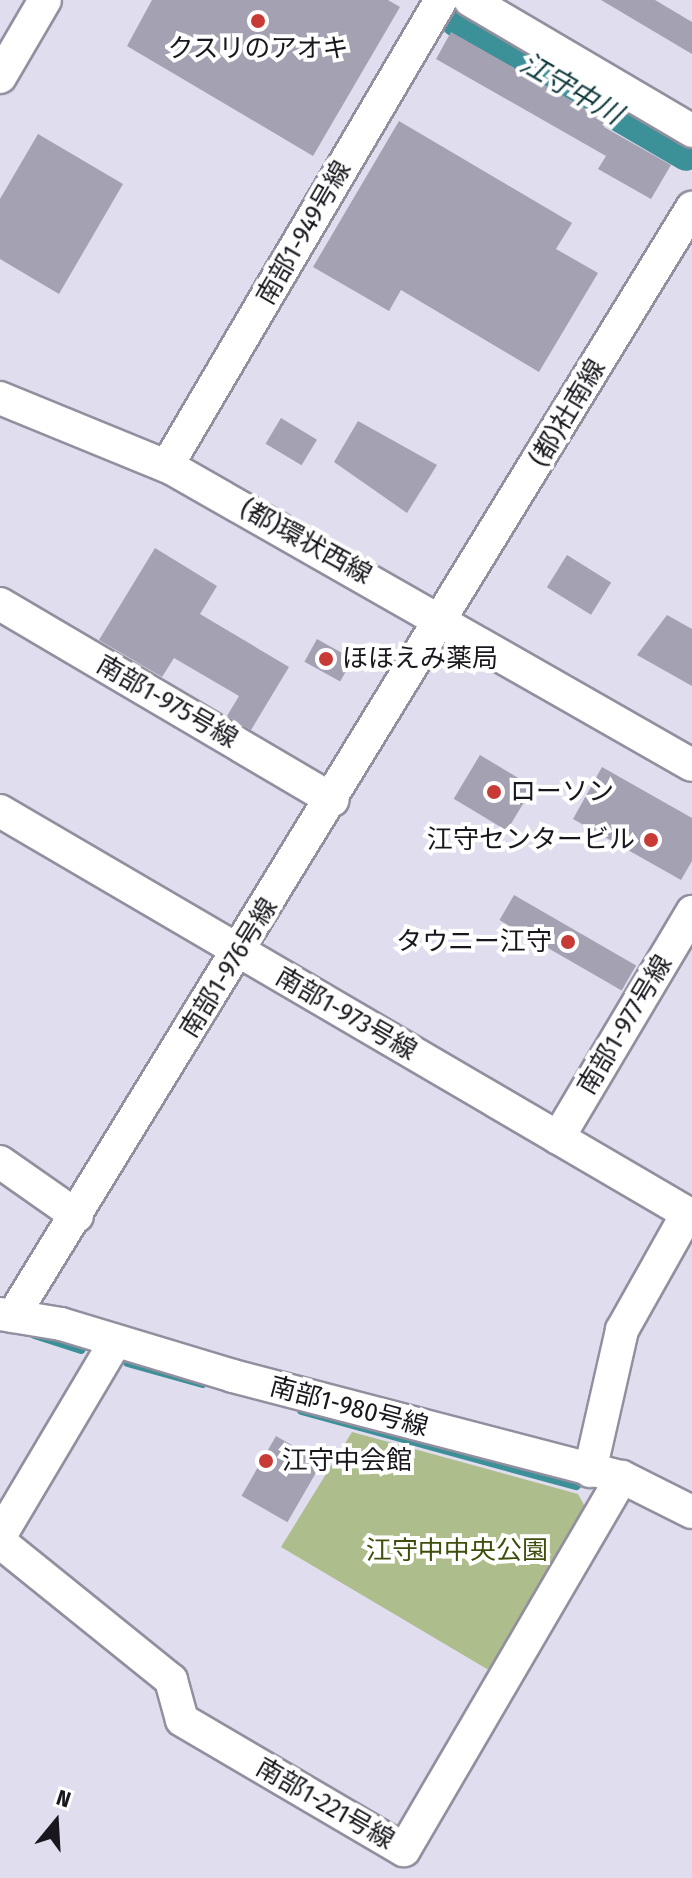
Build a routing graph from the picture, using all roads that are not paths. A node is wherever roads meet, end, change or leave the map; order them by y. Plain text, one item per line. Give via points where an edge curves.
1 (45, 0) edge
2 (441, 0) edge
3 (470, 0) edge
4 (9, 41) edge
5 (0, 77) edge
6 (692, 131) edge
7 (692, 208) edge
8 (0, 398) edge
9 (167, 466) junction
10 (0, 604) edge
11 (443, 618) junction
12 (692, 765) edge
13 (333, 800) junction
14 (0, 811) edge
15 (692, 912) edge
16 (239, 951) junction
17 (558, 1138) junction
18 (0, 1162) edge
19 (690, 1215) edge
20 (77, 1216) junction
21 (7, 1315) edge
22 (115, 1342) junction
23 (590, 1471) junction
24 (622, 1477) junction
25 (692, 1512) edge
26 (0, 1539) edge

1 - 4 street
2 - 9 street, 南部1-949号線
3 - 6 street
4 - 5 street
7 - 11 street, (都)社南線
8 - 9 street, (都)環状西線
9 - 11 street, (都)環状西線
10 - 13 street, 南部1-975号線
11 - 12 street, (都)環状西線
11 - 13 street, 南部1-976号線
13 - 16 street, 南部1-976号線
14 - 16 street, 南部1-973号線
15 - 17 street, 南部1-977号線
16 - 17 street, 南部1-973号線
16 - 20 street, 南部1-976号線
17 - 19 street, 南部1-973号線
18 - 20 street
19 - 23 street via 622,1330
20 - 21 street, 南部1-976号線
21 - 22 street, 南部1-980号線
22 - 23 street, 南部1-980号線
22 - 26 street
23 - 24 street, 南部1-980号線
24 - 25 street, 南部1-980号線
24 - 26 street, 南部1-221号線 via 404,1850 182,1720 171,1680

